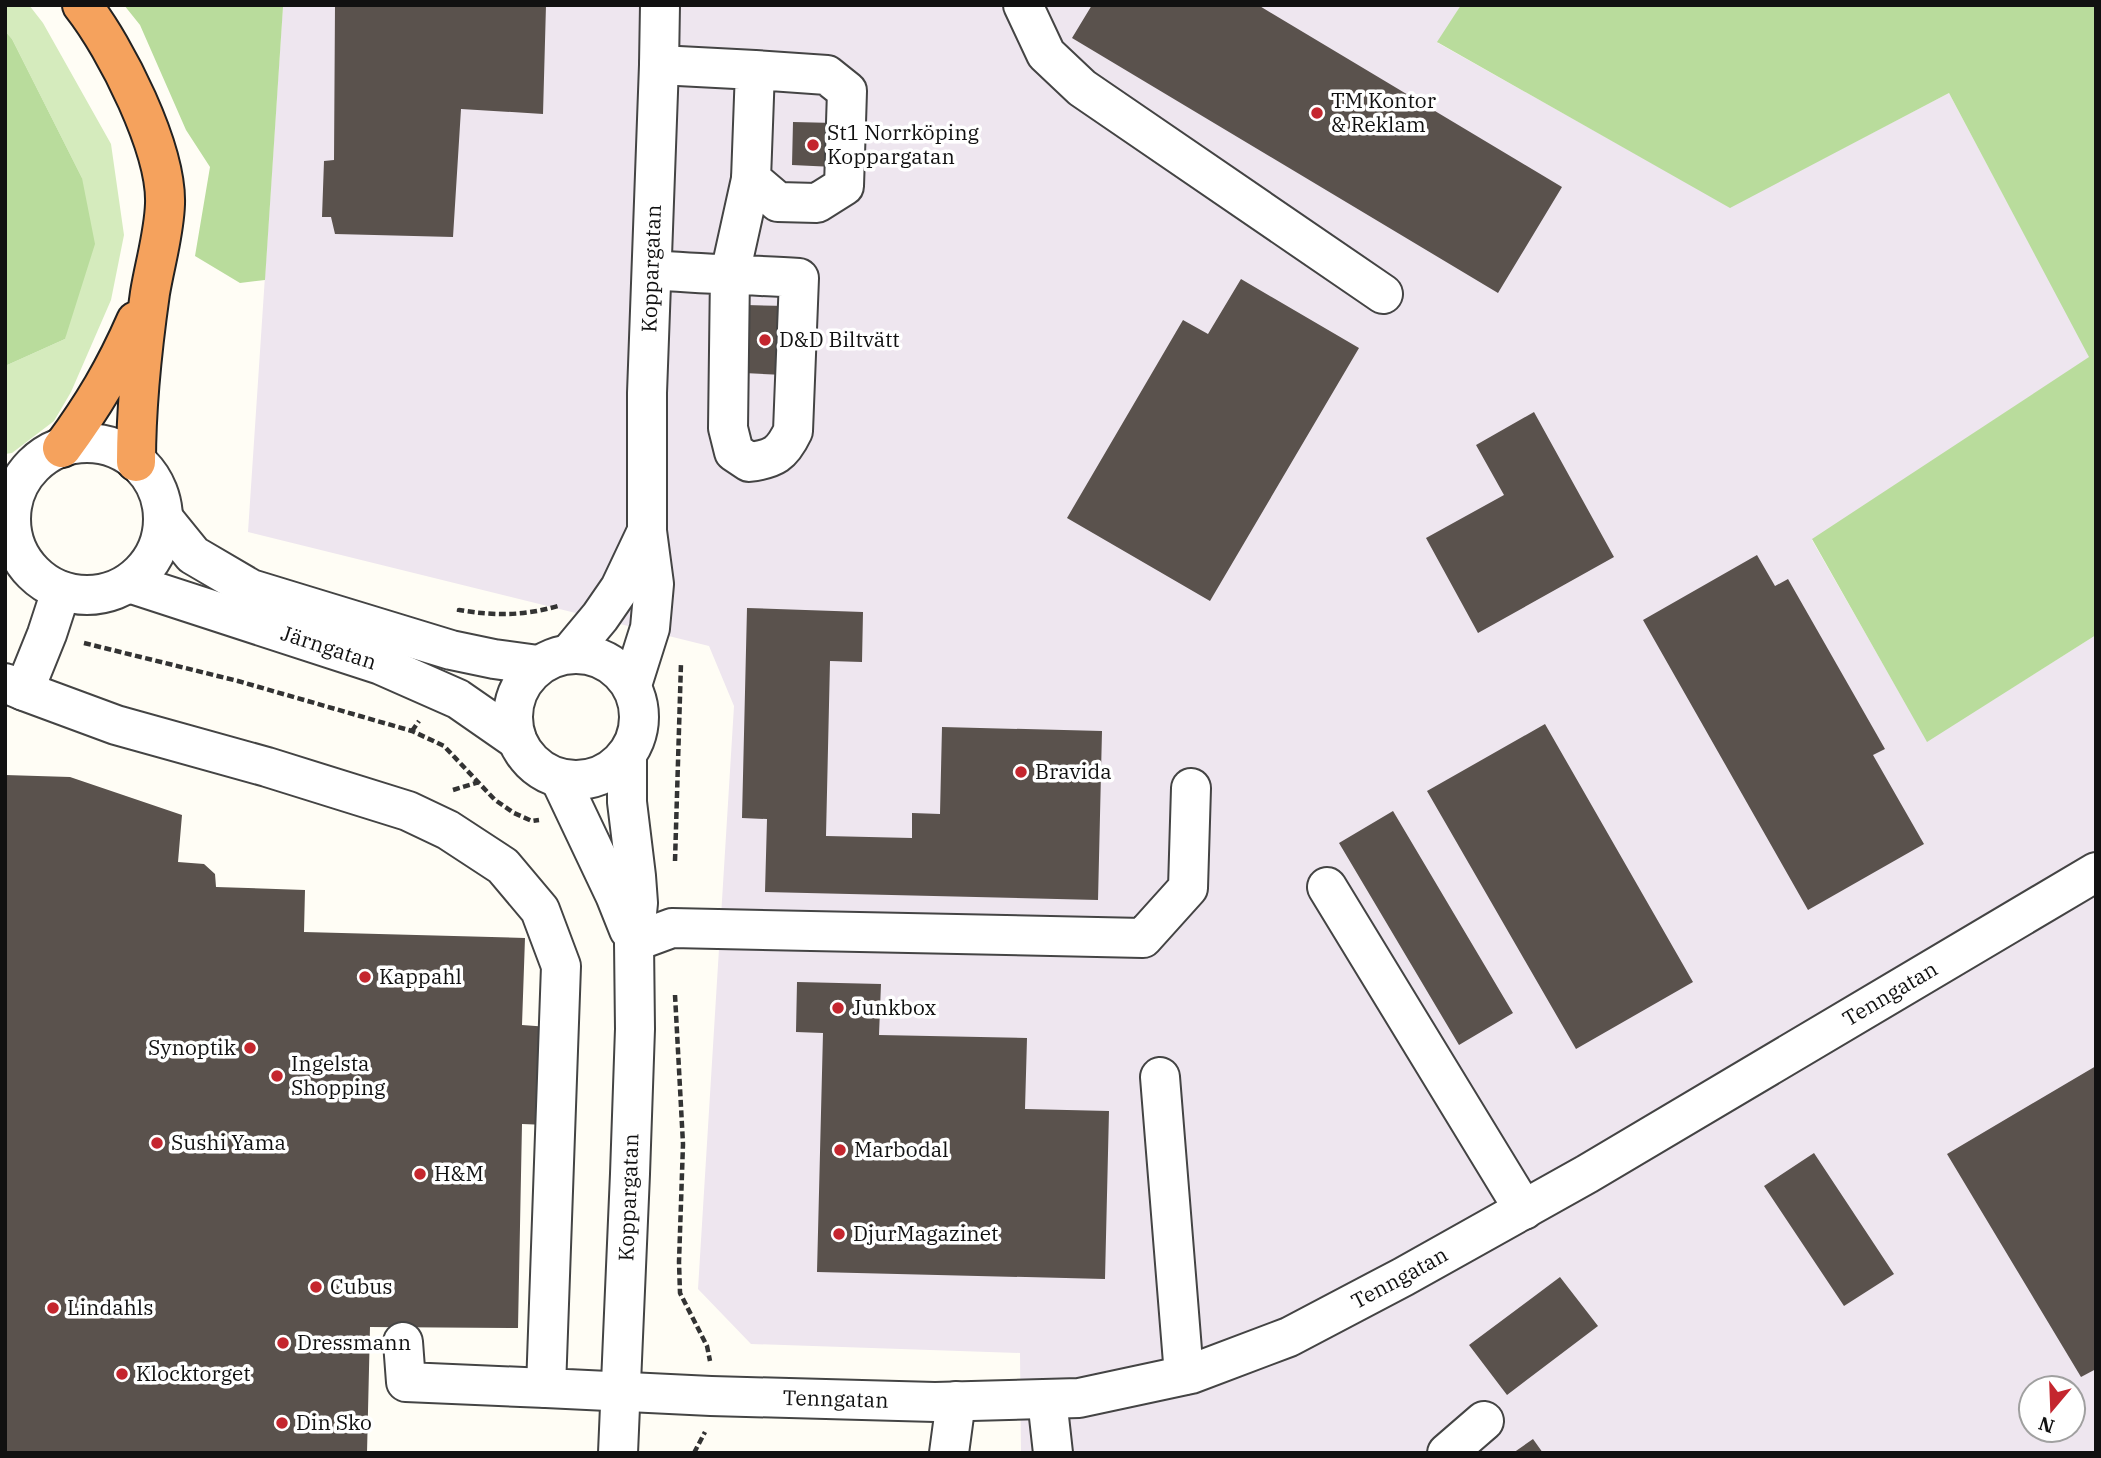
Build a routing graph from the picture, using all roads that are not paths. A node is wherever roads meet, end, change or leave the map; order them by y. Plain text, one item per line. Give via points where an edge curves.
1 (82, 5) edge
2 (660, 5) edge
3 (1023, 5) edge
4 (659, 65) junction
5 (755, 69) junction
6 (751, 179) junction
7 (652, 270) junction
8 (150, 291) junction
9 (1383, 294) dead end
10 (62, 448) junction
11 (136, 462) junction
12 (17, 474) edge
13 (163, 518) junction
14 (647, 531) junction
15 (11, 547) edge
16 (129, 583) junction
17 (61, 591) junction
18 (554, 659) junction
19 (632, 685) junction
20 (15, 687) edge
21 (517, 740) junction
22 (627, 756) junction
23 (560, 779) junction
24 (1191, 788) dead end
25 (2096, 872) edge
26 (1327, 887) dead end
27 (634, 942) junction
28 (1160, 1077) dead end
29 (1524, 1210) junction
30 (403, 1342) dead end
31 (1184, 1375) junction
32 (546, 1388) junction
33 (620, 1391) junction
34 (1047, 1399) junction
35 (956, 1401) junction
36 (1484, 1421) dead end
37 (618, 1453) edge
38 (948, 1453) edge
39 (1053, 1453) edge
40 (1447, 1453) edge

1 - 8 highway via 123,70 161,170 165,202 161,249
2 - 4 street, Koppargatan
3 - 9 street via 1045,54 1082,88
4 - 5 street
4 - 7 street, Koppargatan
5 - 6 street
5 - 6 street via 827,75 847,91 844,186 817,203 778,202
6 - 7 street via 730,274
7 - 14 street, Koppargatan via 646,393
8 - 10 highway via 108,380
8 - 11 highway via 136,415
10 - 11 street via 77,444 109,447
10 - 12 street
11 - 13 street via 155,487
12 - 15 street
13 - 16 street via 150,562
13 - 18 street, Järngatan via 193,555 251,589 451,650 494,659
14 - 18 street, Koppargatan via 620,588 600,617
14 - 19 street, Koppargatan via 654,584 650,628
15 - 17 street via 35,575
16 - 17 street via 107,593
16 - 21 street, Järngatan via 381,665 458,699
17 - 20 street via 47,634
18 - 19 street via 595,655 616,667
18 - 21 street via 524,680 515,699 512,720
19 - 22 street via 640,722
20 - 32 street via 116,725 408,811 448,830 503,866 540,909 561,965
21 - 23 street via 542,771
22 - 23 street via 604,775
22 - 27 street, Koppargatan via 637,890
23 - 27 street, Koppargatan
24 - 27 street via 1188,888 1143,939 672,928
25 - 29 street, Tenngatan
26 - 29 street
27 - 33 street, Koppargatan via 635,1029
28 - 31 street
29 - 31 street, Tenngatan via 1289,1337
30 - 32 street, Tenngatan via 406,1382
31 - 34 street, Tenngatan via 1079,1398
32 - 33 street, Tenngatan
33 - 35 street, Tenngatan
33 - 37 street, Koppargatan
34 - 35 street, Tenngatan
34 - 39 street
35 - 38 street
36 - 40 street

